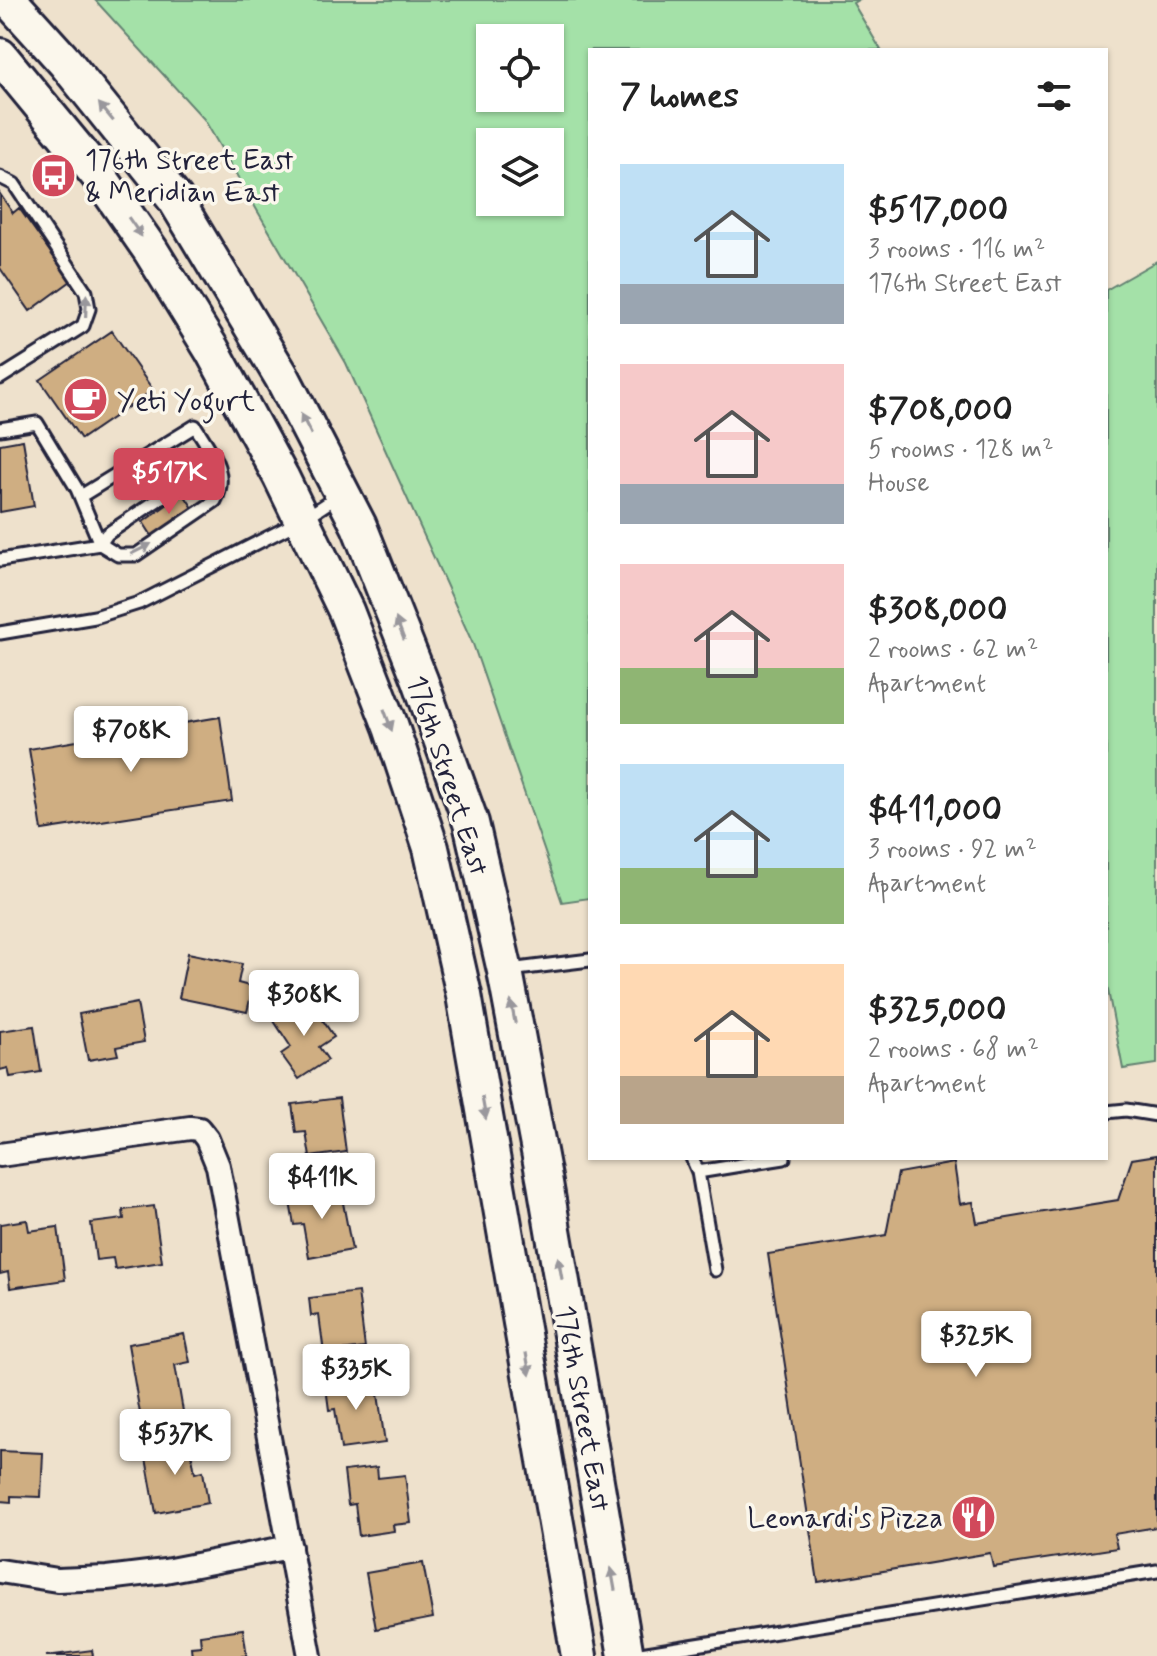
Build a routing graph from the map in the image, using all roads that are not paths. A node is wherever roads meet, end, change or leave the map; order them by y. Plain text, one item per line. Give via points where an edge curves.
1 (9, 0) edge
2 (0, 18) edge
3 (0, 56) edge
4 (65, 62) junction
5 (0, 177) edge
6 (3, 372) edge
7 (0, 429) edge
8 (216, 461) junction
9 (342, 493) junction
10 (81, 496) junction
11 (302, 520) junction
12 (100, 544) junction
13 (0, 560) edge
14 (0, 633) edge
15 (588, 960) edge
16 (505, 971) junction
17 (1108, 1112) edge
18 (1157, 1115) edge
19 (0, 1155) edge
20 (693, 1160) edge
21 (772, 1160) edge
22 (698, 1172) junction
23 (715, 1270) dead end
24 (290, 1547) junction
25 (0, 1571) edge
26 (1157, 1571) edge
27 (310, 1656) edge
28 (579, 1656) edge
29 (627, 1656) edge

1 - 4 main road, 176th Street East
2 - 4 main road
3 -> 11 main road, 176th Street East via 99,176 151,251 212,350
9 -> 4 main road, 176th Street East via 282,377 175,199
6 -> 5 lane via 83,326 89,309 86,292 14,184
7 - 10 lane via 37,423
8 - 10 lane via 195,426
8 - 12 lane via 107,534
12 -> 8 lane via 118,555 136,555 215,501 222,475
9 - 11 lane
16 -> 9 main road, 176th Street East via 471,823 420,680
10 - 12 lane
11 - 14 lane via 139,603 95,617
11 -> 28 main road, 176th Street East via 346,611 431,848 464,995
12 - 13 lane
15 - 16 lane
29 -> 16 main road, 176th Street East
17 - 18 lane
19 - 24 street via 190,1128 199,1129 207,1139 218,1166
20 - 22 lane
21 - 22 lane
22 - 23 lane
24 - 25 street via 107,1578 57,1580
24 - 27 street
26 - 29 lane

